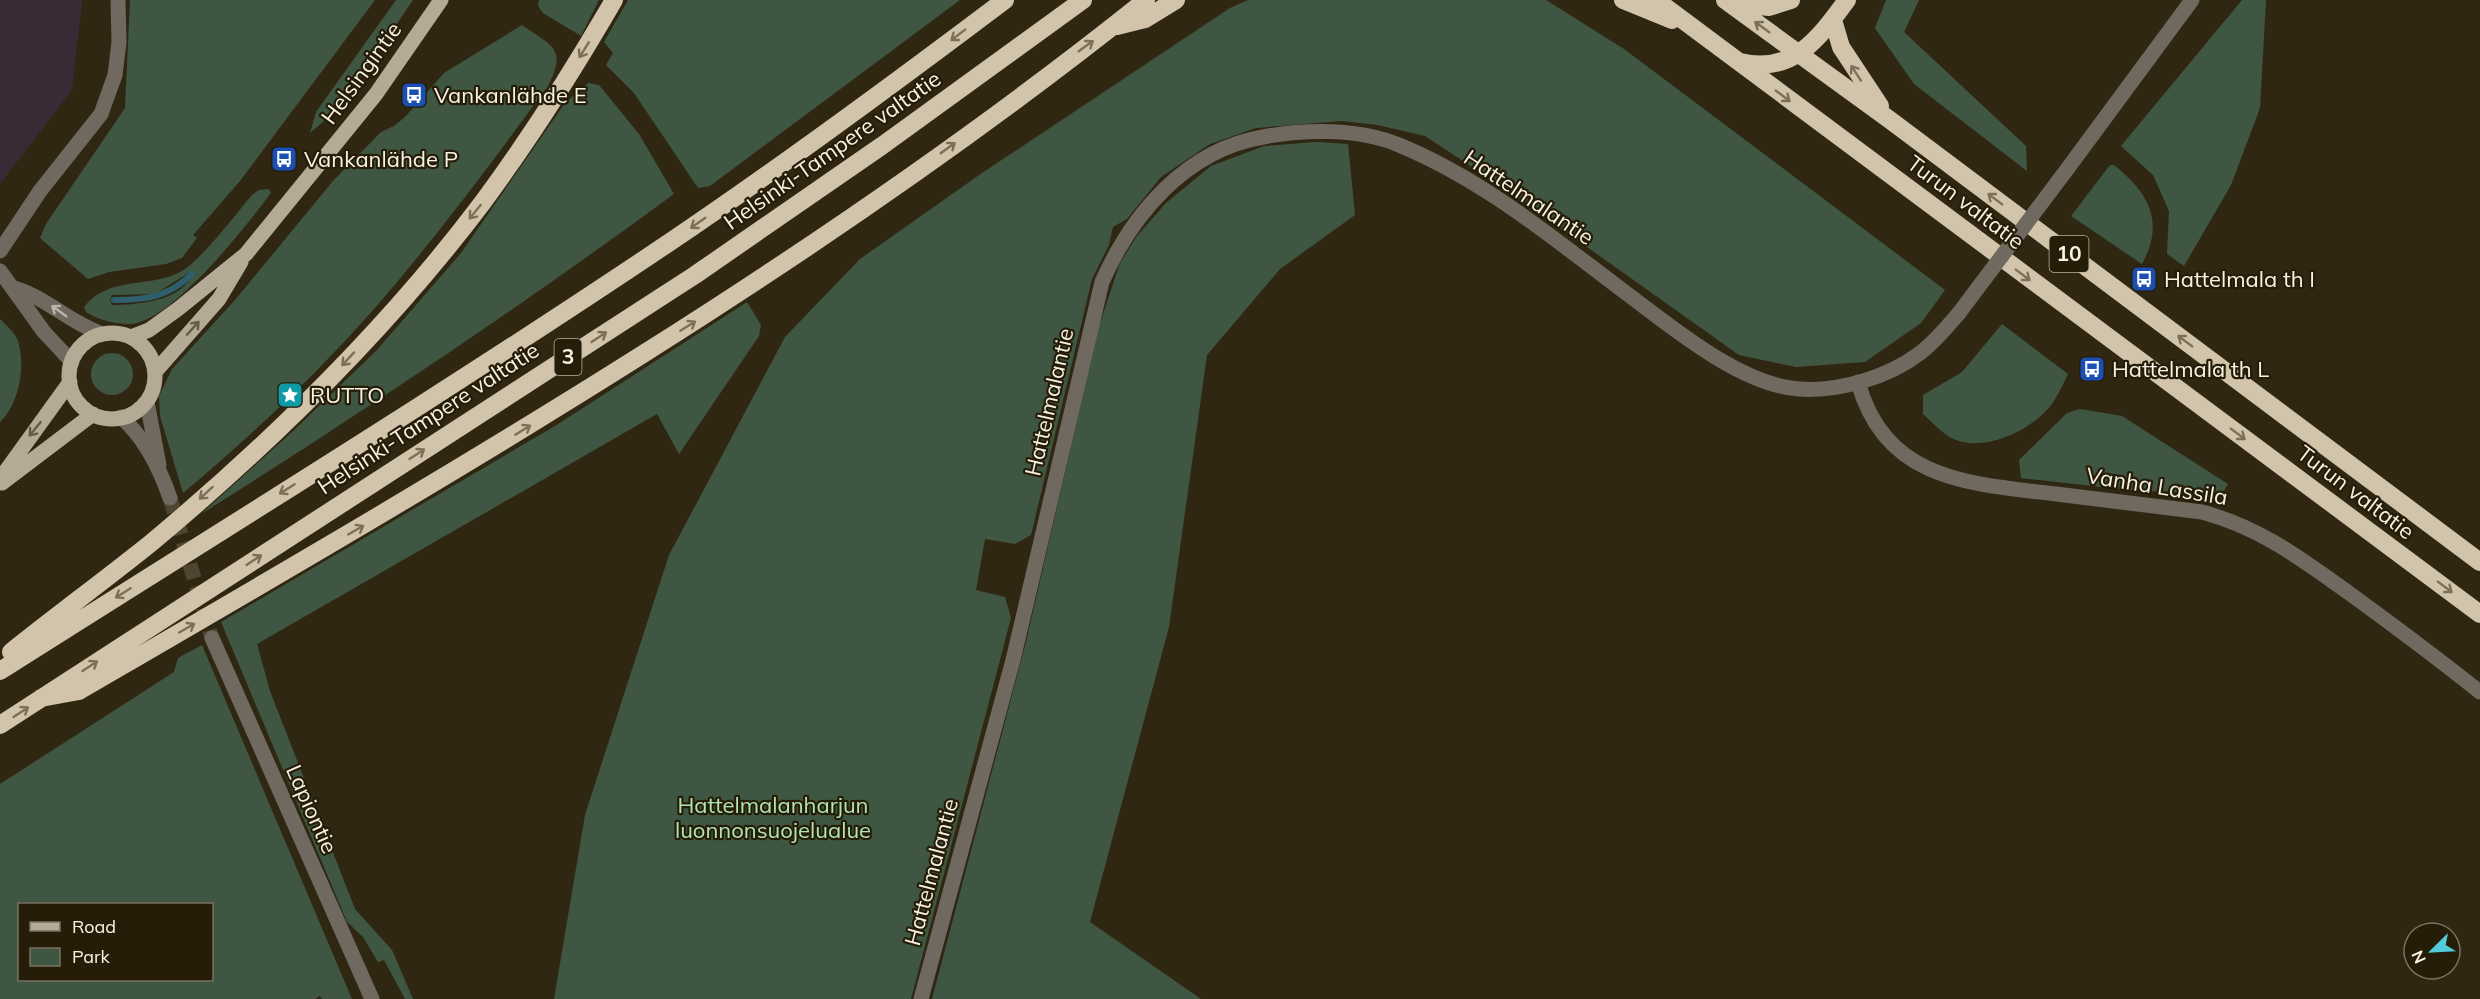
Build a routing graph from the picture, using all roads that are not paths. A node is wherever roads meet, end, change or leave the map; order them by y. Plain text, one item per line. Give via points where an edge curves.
1 (118, 0) edge
2 (614, 0) edge
3 (1005, 0) edge
4 (1083, 0) edge
5 (1146, 0) edge
6 (1176, 0) edge
7 (1623, 0) edge
8 (1656, 0) edge
9 (1791, 0) edge
10 (1847, 0) edge
11 (2192, 0) edge
12 (440, 1) edge
13 (1726, 1) edge
14 (1833, 20) junction
15 (1112, 27) junction
16 (1698, 31) junction
17 (1800, 55) junction
18 (1736, 61) junction
19 (1890, 120) junction
20 (0, 251) edge
21 (246, 254) junction
22 (0, 271) edge
23 (14, 288) junction
24 (103, 334) junction
25 (130, 337) junction
26 (72, 362) junction
27 (154, 372) junction
28 (70, 382) junction
29 (1858, 382) junction
30 (147, 402) junction
31 (93, 414) junction
32 (121, 417) junction
33 (160, 471) junction
34 (0, 479) edge
35 (0, 484) edge
36 (170, 498) tunnel mouth
37 (2480, 562) edge
38 (2480, 614) edge
39 (212, 638) tunnel mouth
40 (0, 661) edge
41 (0, 671) edge
42 (2480, 692) edge
43 (41, 698) junction
44 (0, 725) edge
45 (372, 999) edge
46 (921, 999) edge

1 - 20 street via 115,75 101,114 40,191
2 -> 40 highway via 536,128 483,203 414,287 321,388 150,543
3 -> 41 highway, Helsinki-Tampere valtatie / 3 via 858,111 672,241 487,363
43 -> 4 highway, Helsinki-Tampere valtatie / 3 via 695,275
5 - 15 highway
6 - 15 highway via 1145,19
7 - 16 highway
8 - 16 highway, Turun valtatie / 10
9 - 13 highway via 1769,8
10 - 14 highway
11 - 29 street, Hattelmalantie, bridge via 1934,342 1918,355
12 - 21 main road, Helsingintie via 376,94
17 -> 13 highway, Turun valtatie / 10
14 - 17 highway
19 -> 14 highway via 1841,47
43 -> 15 highway via 79,691 506,442 901,183
16 - 18 highway, Turun valtatie / 10
17 - 18 highway via 1767,66
17 - 19 highway, Turun valtatie / 10
18 -> 38 highway, Turun valtatie / 10
37 -> 19 highway, Turun valtatie / 10
21 - 25 main road, Helsingintie via 149,330
27 -> 21 main road, Helsingintie via 219,299
22 - 23 street
24 -> 23 street via 73,321 34,294
23 - 26 street via 24,306
24 - 25 main road
24 - 26 main road via 82,346
25 - 27 main road via 146,351
26 - 28 main road
27 - 30 main road
28 - 31 main road via 75,398
28 -> 34 main road
29 - 42 street, Vanha Lassila via 1881,433 1923,467 1985,486 2202,512 2232,520 2279,543
29 - 46 street, Hattelmalantie via 1797,389 1757,378 1704,351 1469,179 1397,144 1361,135 1283,133 1218,150 1195,165 1170,183 1137,220 1115,252 1102,282 1012,660
30 - 32 main road
30 - 33 street
31 - 32 main road
31 - 35 main road
32 - 33 street
33 - 36 street
39 - 45 street, Lapiontie
44 -> 43 highway, Helsinki-Tampere valtatie / 3

